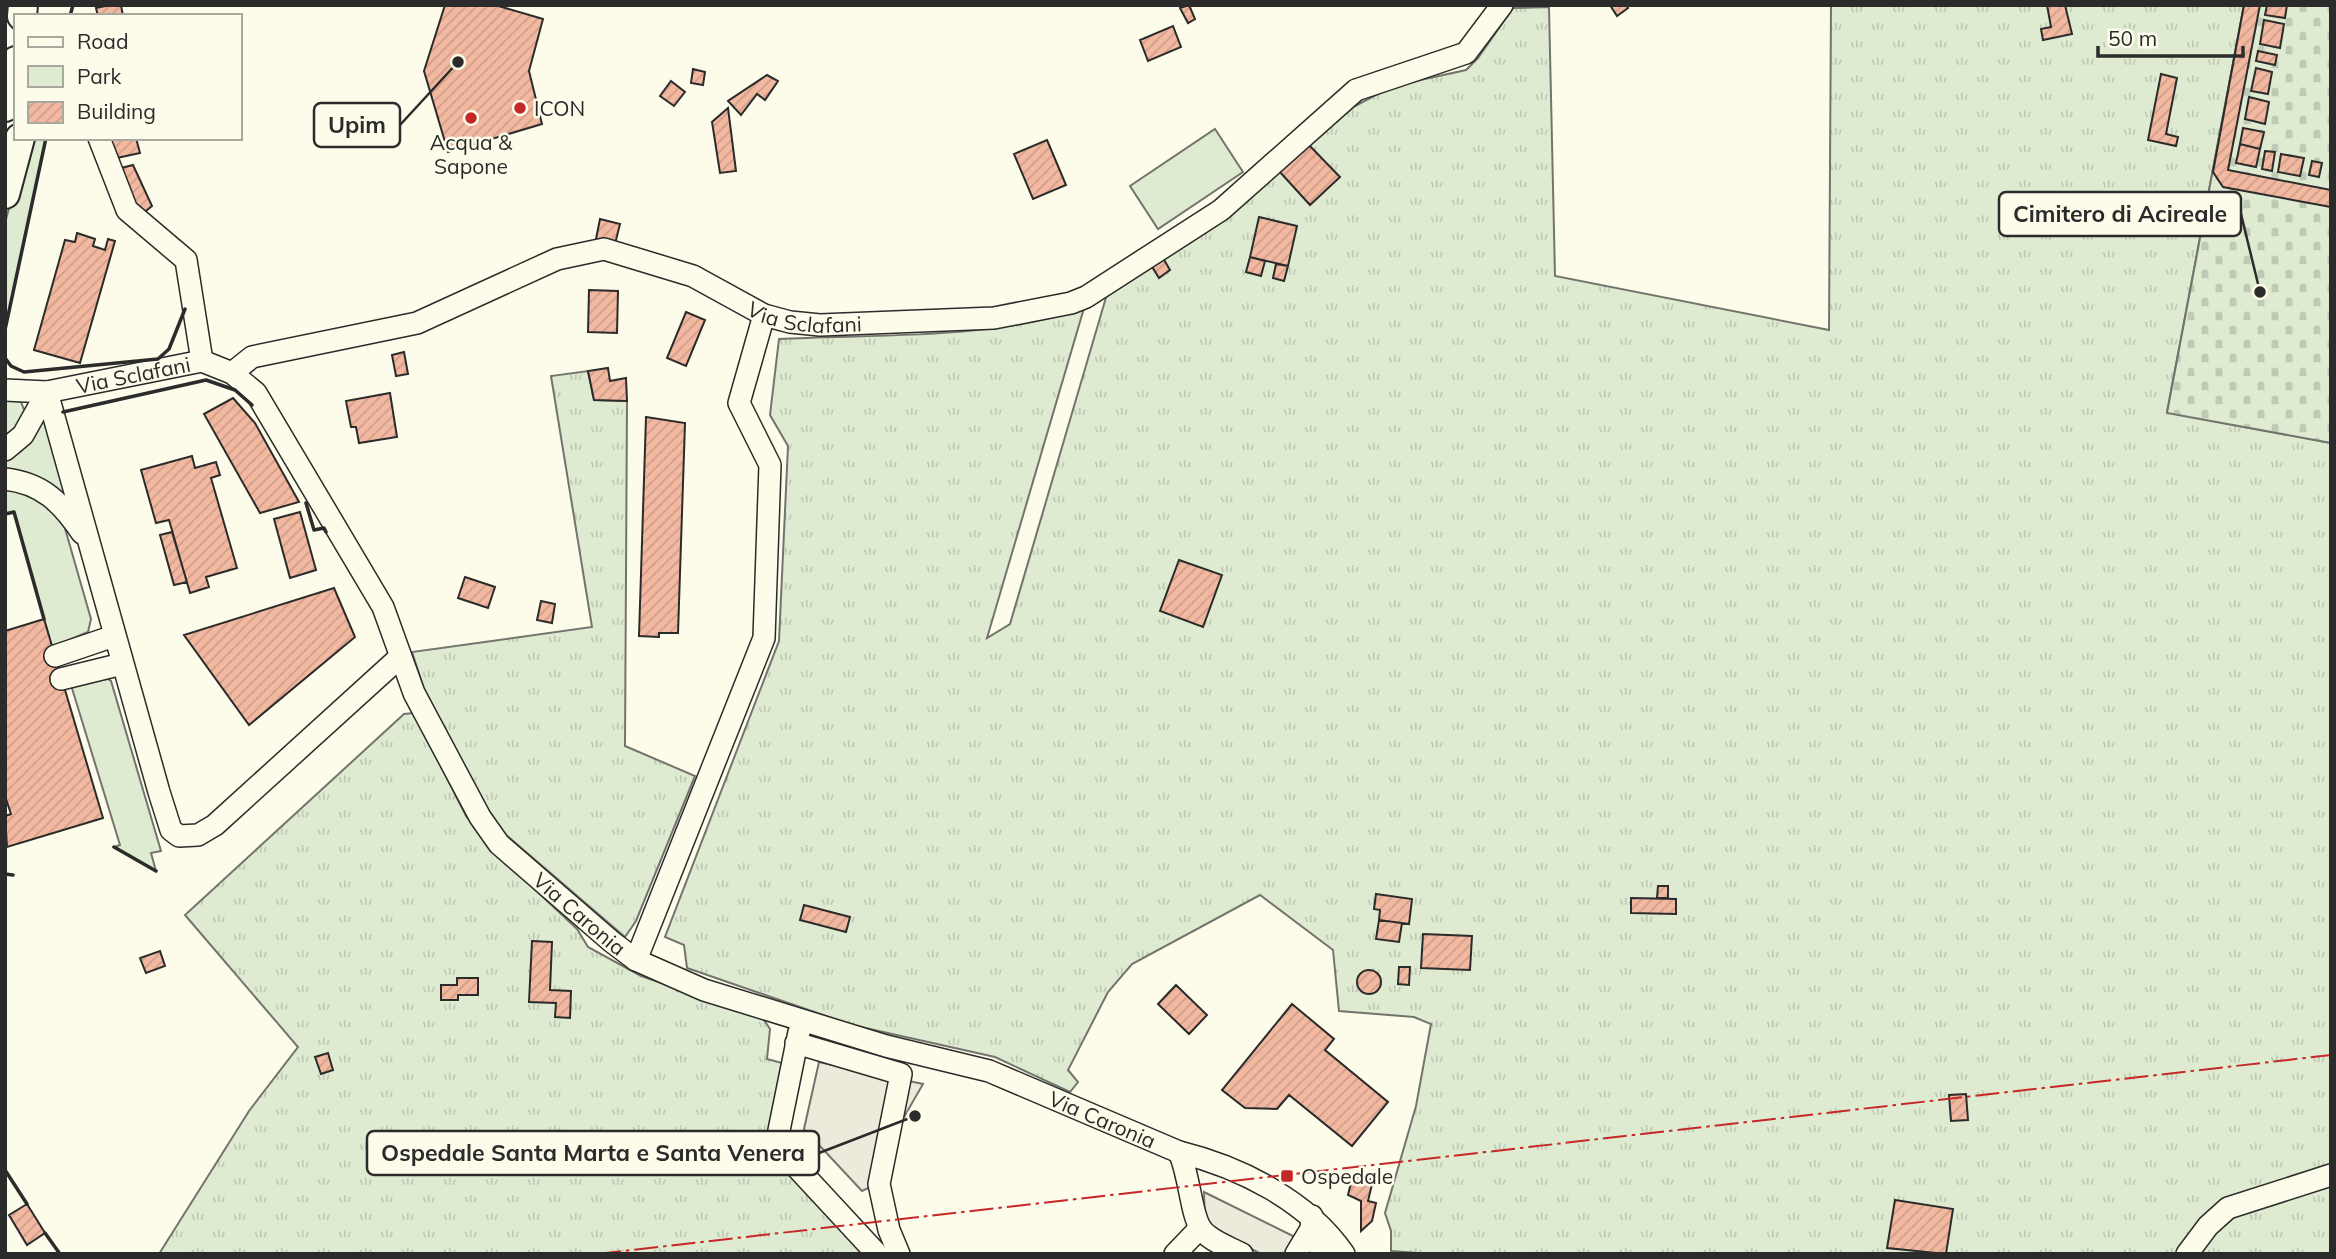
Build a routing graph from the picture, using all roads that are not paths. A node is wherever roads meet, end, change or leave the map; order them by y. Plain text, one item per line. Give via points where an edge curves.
1 (1502, 5) edge
2 (14, 65) edge
3 (14, 69) edge
4 (5, 84) edge
5 (5, 107) edge
6 (19, 140) edge
7 (100, 140) edge
8 (5, 194) edge
9 (764, 315) junction
10 (202, 361) junction
11 (232, 373) junction
12 (5, 390) edge
13 (47, 392) junction
14 (5, 450) edge
15 (5, 479) edge
16 (86, 537) junction
17 (114, 636) junction
18 (55, 656) dead end
19 (400, 657) junction
20 (122, 664) junction
21 (61, 679) dead end
22 (636, 960) junction
23 (801, 1020) junction
24 (796, 1043) junction
25 (1179, 1152) junction
26 (2331, 1175) edge
27 (1312, 1223) junction
28 (1200, 1228) junction
29 (1182, 1251) edge
30 (877, 1254) edge
31 (899, 1254) edge
32 (1242, 1254) edge
33 (1296, 1254) edge
34 (1323, 1254) edge
35 (1344, 1254) edge
36 (2187, 1254) edge

1 - 9 street, Via Sclafani via 1466,53 1356,90 1221,210 1086,297 994,318 820,325
2 - 4 street
3 - 5 main road
6 - 8 main road
7 - 10 street via 127,210 186,260
9 - 11 street, Via Sclafani via 693,276 604,249 556,258 417,323 252,357
9 - 22 street via 739,403 770,465 764,638
10 - 11 street, Via Sclafani
10 - 13 street, Via Sclafani
11 - 19 street, Via Caronia via 256,393 383,607
12 - 13 street, Via Sclafani
13 - 14 street via 23,435
13 - 16 street via 81,504
15 - 16 street via 52,495
16 - 17 street
17 - 18 street
17 - 20 street
19 - 20 street via 215,825 187,837 172,830
19 - 22 street, Via Caronia via 464,791 499,844
20 - 21 street
22 - 23 street, Via Caronia via 704,990
23 - 24 street
23 - 25 street, Via Caronia via 989,1071
24 - 30 street via 776,1145
24 - 31 street via 901,1074 879,1184
25 - 27 street, Via Caronia via 1280,1193
25 - 28 street
26 - 36 street via 2228,1208
27 - 33 street
27 - 34 street
27 - 35 street
28 - 29 street
28 - 32 street

